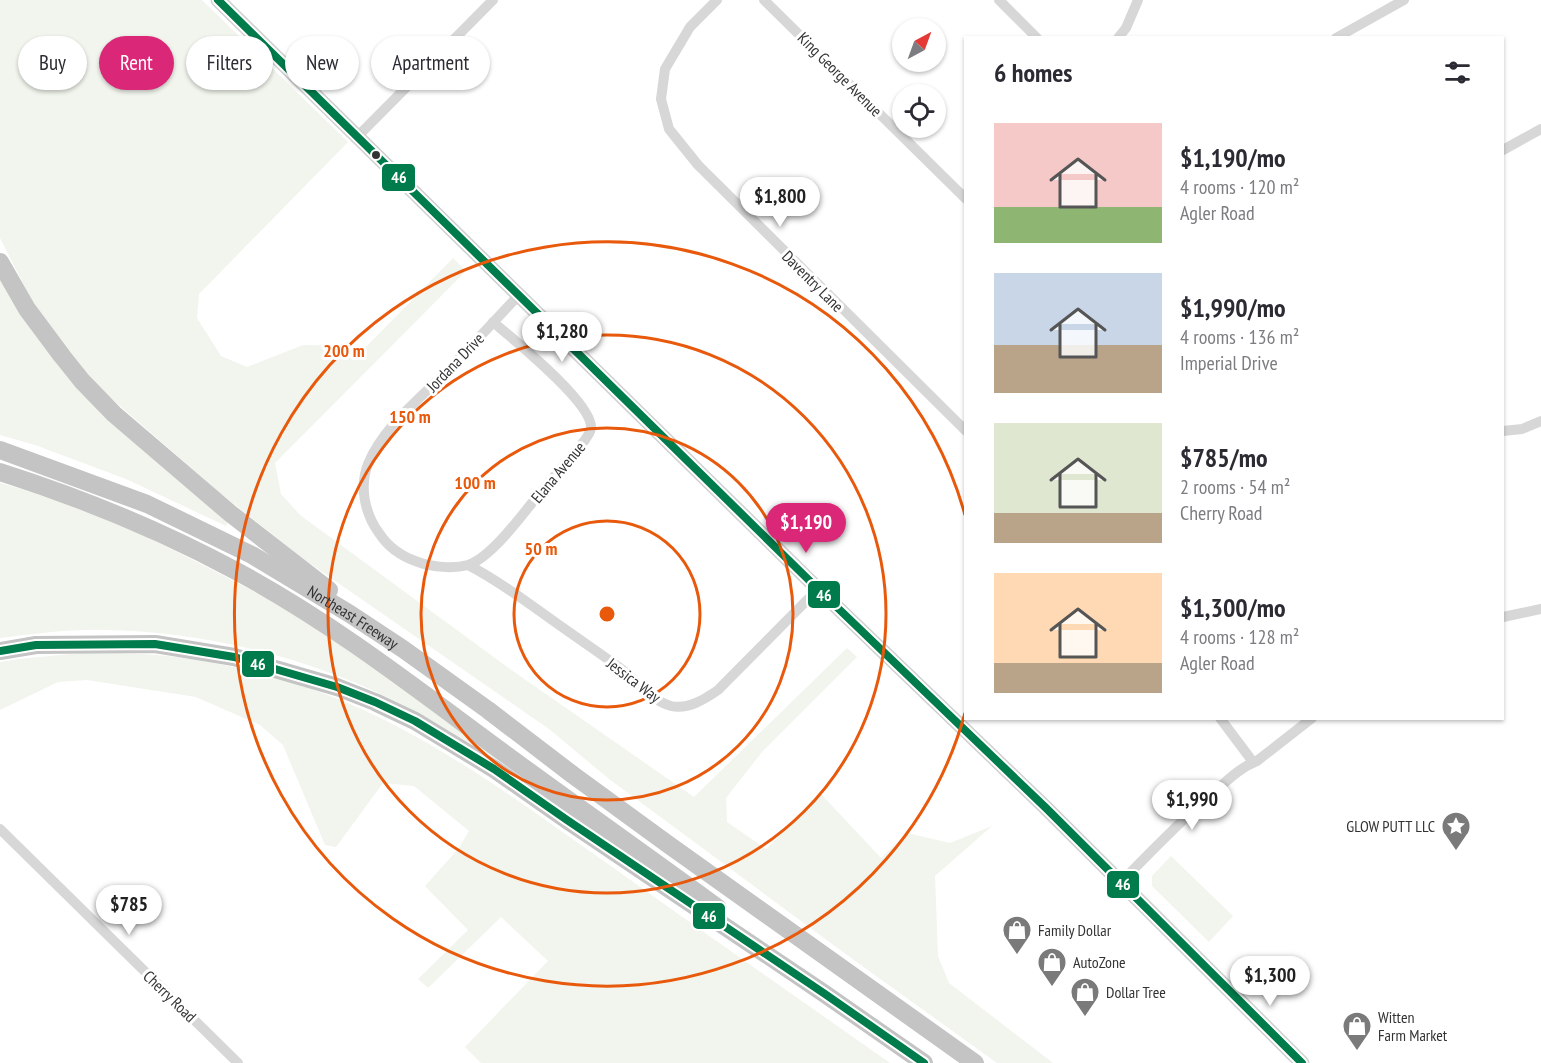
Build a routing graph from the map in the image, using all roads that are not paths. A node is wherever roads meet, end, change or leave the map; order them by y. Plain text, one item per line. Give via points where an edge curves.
1 (218, 0) edge
2 (493, 0) edge
3 (717, 0) edge
4 (764, 0) edge
5 (999, 0) edge
6 (1138, 0) edge
7 (1404, 0) edge
8 (1035, 36) edge
9 (1120, 36) edge
10 (1340, 36) edge
11 (1541, 129) edge
12 (357, 137) junction
13 (1504, 149) edge
14 (964, 197) edge
15 (0, 262) edge
16 (518, 296) junction
17 (493, 322) junction
18 (1541, 421) edge
19 (964, 429) edge
20 (1504, 431) edge
21 (0, 450) edge
22 (0, 472) edge
23 (468, 565) junction
24 (818, 589) junction
25 (1541, 609) edge
26 (1504, 617) edge
27 (403, 649) junction
28 (0, 651) edge
29 (1222, 720) edge
30 (1309, 720) edge
31 (1253, 762) junction
32 (0, 829) edge
33 (1121, 882) junction
34 (825, 993) junction
35 (238, 1063) edge
36 (924, 1063) edge
37 (975, 1063) edge
38 (1302, 1063) edge

1 - 12 main road
2 - 12 street
3 - 19 street, Daventry Lane via 690,27 665,69 660,99 669,129 698,165
4 - 14 street, King George Avenue
5 - 8 street
6 - 9 street
7 - 10 street
11 - 13 street
12 - 16 main road
15 - 27 highway via 27,309 62,356 114,414 231,514
16 - 17 street, Jordana Drive
16 - 24 main road
17 - 23 street, Elana Avenue via 557,378 581,406 591,429 507,534
17 - 23 street, Jordana Drive via 392,426 374,451 363,480 371,520 394,550 426,564
18 - 20 street
21 - 27 highway, Northeast Freeway via 147,504 242,550
22 - 34 highway via 170,537 306,612 387,665 758,937
23 - 24 street, Jessica Way via 488,574 623,670 659,701 674,706 693,704 718,690
24 - 33 main road
25 - 26 street
27 - 37 highway, Northeast Freeway
28 - 34 highway via 36,645 155,644 234,657 375,702 415,721 494,769
29 - 31 street
30 - 31 street
31 - 33 street via 1187,815
32 - 35 street, Cherry Road
33 - 38 main road
34 - 36 highway

